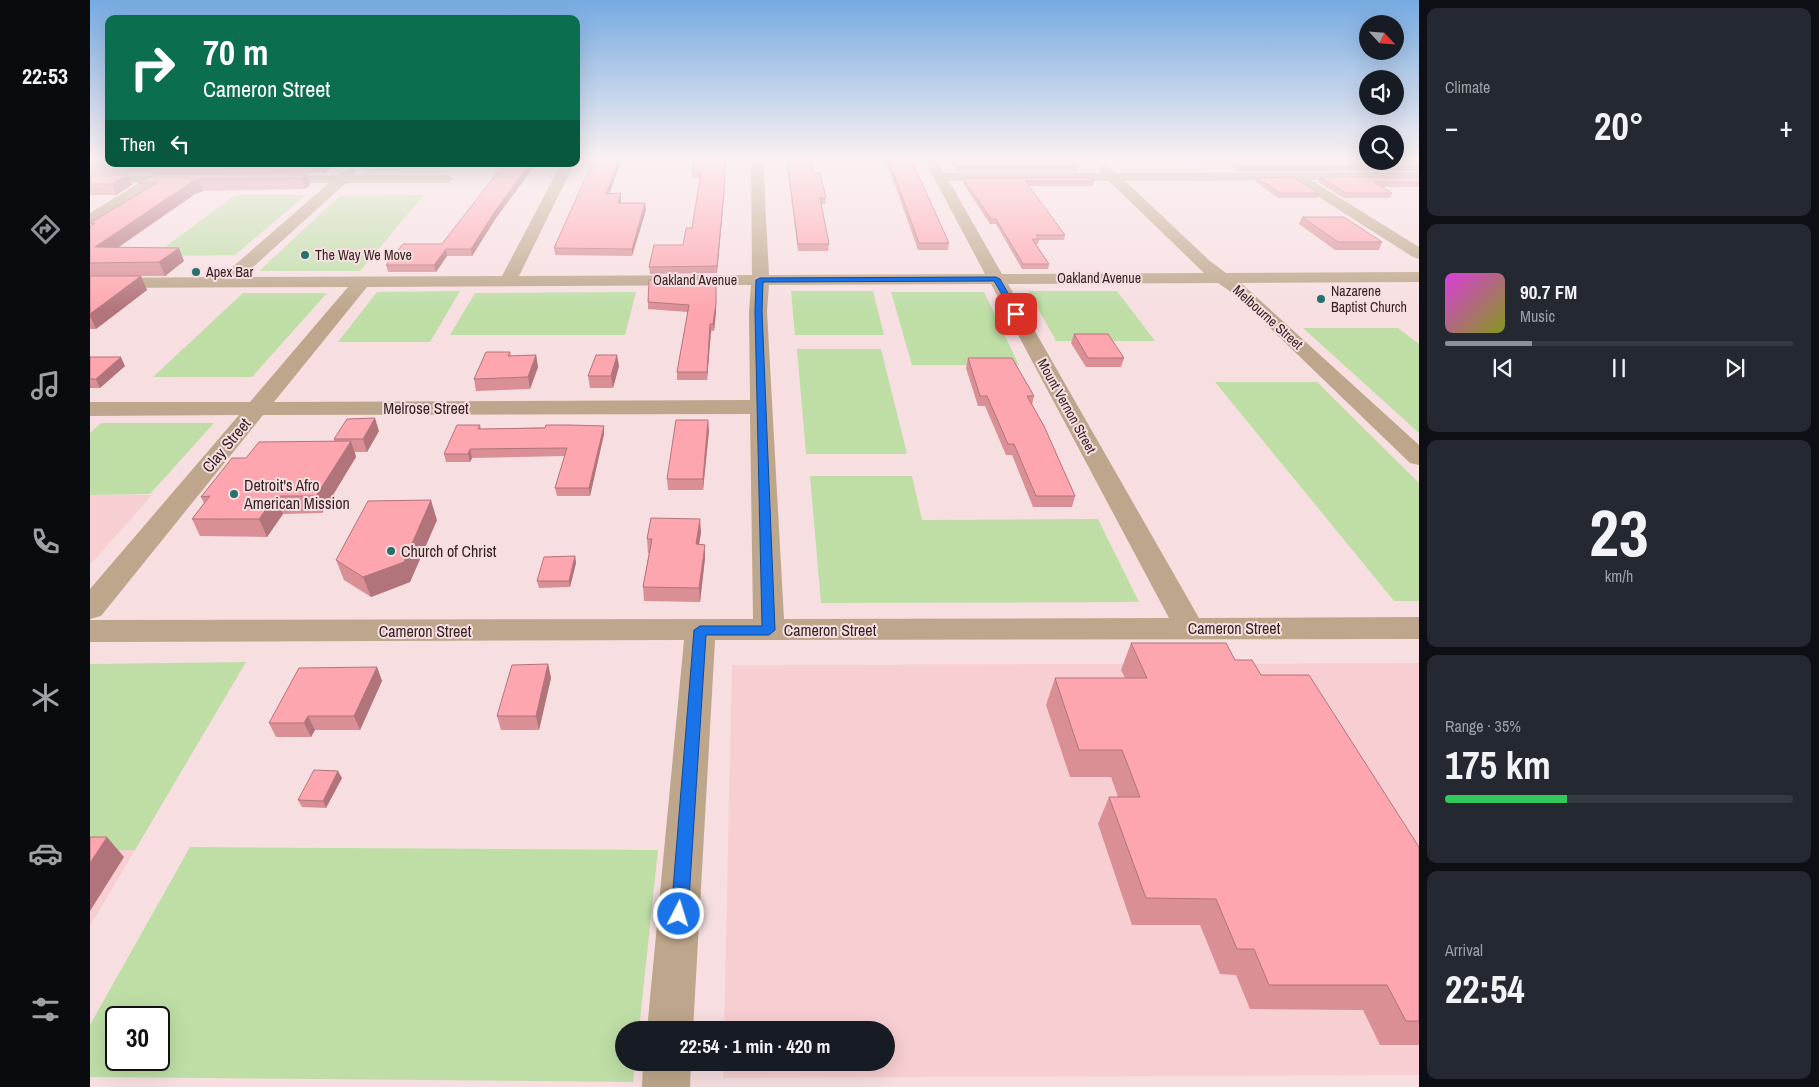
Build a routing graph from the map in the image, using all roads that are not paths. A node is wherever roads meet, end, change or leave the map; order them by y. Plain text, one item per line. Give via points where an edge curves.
1 (105, 210) edge
2 (307, 210) edge
3 (545, 210) edge
4 (760, 210) edge
5 (958, 210) edge
6 (1146, 210) edge
7 (1348, 210) edge
8 (90, 219) edge
9 (1419, 254) edge
10 (1419, 277) edge
11 (1223, 278) junction
12 (996, 279) junction
13 (760, 280) junction
14 (508, 281) junction
15 (226, 282) junction
16 (362, 282) junction
17 (90, 283) edge
18 (762, 406) junction
19 (256, 408) junction
20 (90, 410) edge
21 (1419, 458) edge
22 (90, 609) edge
23 (1190, 628) junction
24 (1419, 628) edge
25 (700, 630) junction
26 (769, 630) junction
27 (90, 631) edge
28 (671, 1021) edge
29 (667, 1071) edge
30 (666, 1087) edge

1 - 8 street
2 - 15 street
3 - 14 street
4 - 13 street
5 - 12 street, Mount Vernon Street
6 - 11 street, Melbourne Street via 1204,266
7 - 9 street
10 - 11 street, Oakland Avenue
11 - 12 street, Oakland Avenue
11 - 21 street, Melbourne Street via 1244,293
12 - 13 street, Oakland Avenue
12 - 23 street, Mount Vernon Street
13 - 14 street, Oakland Avenue
13 - 18 street
14 - 16 street, Oakland Avenue
15 - 16 street, Oakland Avenue
15 - 17 street, Oakland Avenue
16 - 19 street, Clay Street
18 - 19 street, Melrose Street
18 - 26 street
19 - 20 street, Melrose Street
19 - 22 street, Clay Street
23 - 24 street, Cameron Street
23 - 26 street, Cameron Street
25 - 26 street, Cameron Street
25 - 27 street, Cameron Street
25 - 28 street
29 - 30 street

